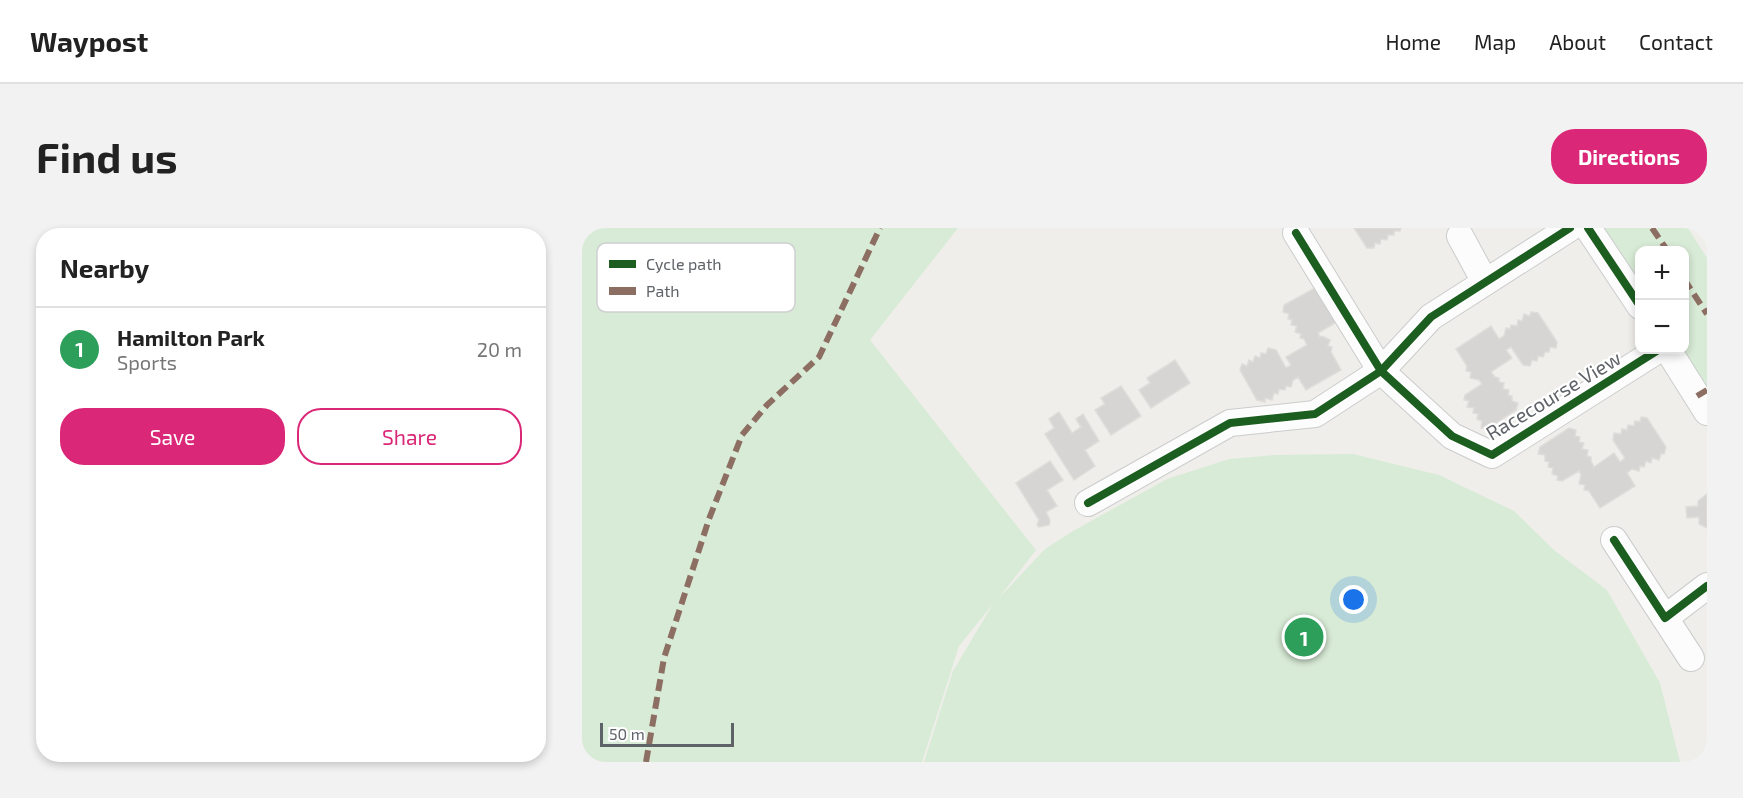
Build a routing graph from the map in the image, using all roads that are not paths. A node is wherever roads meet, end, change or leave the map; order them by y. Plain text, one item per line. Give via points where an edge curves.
1 (1570, 228) edge
2 (1588, 228) edge
3 (1296, 233) dead end
4 (1460, 236) dead end
5 (1485, 282) junction
6 (1636, 300) edge
7 (1652, 354) edge
8 (1671, 354) edge
9 (1381, 371) junction
10 (1707, 412) edge
11 (1088, 503) dead end
12 (1614, 540) dead end
13 (1707, 587) edge
14 (1665, 618) junction
15 (1691, 658) dead end

1 - 5 street
2 - 6 street
3 - 9 street
4 - 5 street
5 - 9 street via 1431,317
7 - 9 street, Racecourse View via 1492,455 1452,436
8 - 10 street
9 - 11 street via 1315,414 1230,423
12 - 14 street
13 - 14 street
14 - 15 street

